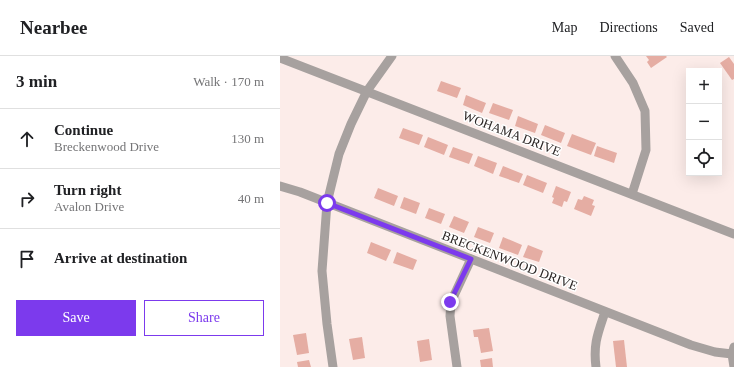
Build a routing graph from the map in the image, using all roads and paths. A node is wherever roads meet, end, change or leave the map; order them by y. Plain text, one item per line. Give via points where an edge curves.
1 (392, 56) edge
2 (614, 56) edge
3 (280, 58) edge
4 (367, 91) junction
5 (280, 186) edge
6 (632, 194) junction
7 (327, 203) junction
8 (734, 234) edge
9 (471, 259) junction
10 (605, 312) junction
11 (733, 351) edge
12 (333, 367) edge
13 (457, 367) edge
14 (596, 367) edge
15 (734, 367) edge

1 - 4 street
2 - 6 street via 633,83 645,111 646,150
3 - 4 street, WOHAMA DRIVE
4 - 6 street, WOHAMA DRIVE
4 - 7 street via 339,154
5 - 7 street, BRECKENWOOD DRIVE
6 - 8 street, WOHAMA DRIVE
7 - 9 street, BRECKENWOOD DRIVE
7 - 12 street via 322,271
9 - 10 street, BRECKENWOOD DRIVE
9 - 13 street via 450,302
10 - 11 street, BRECKENWOOD DRIVE via 691,345 715,352
10 - 14 street via 596,340
11 - 15 street

